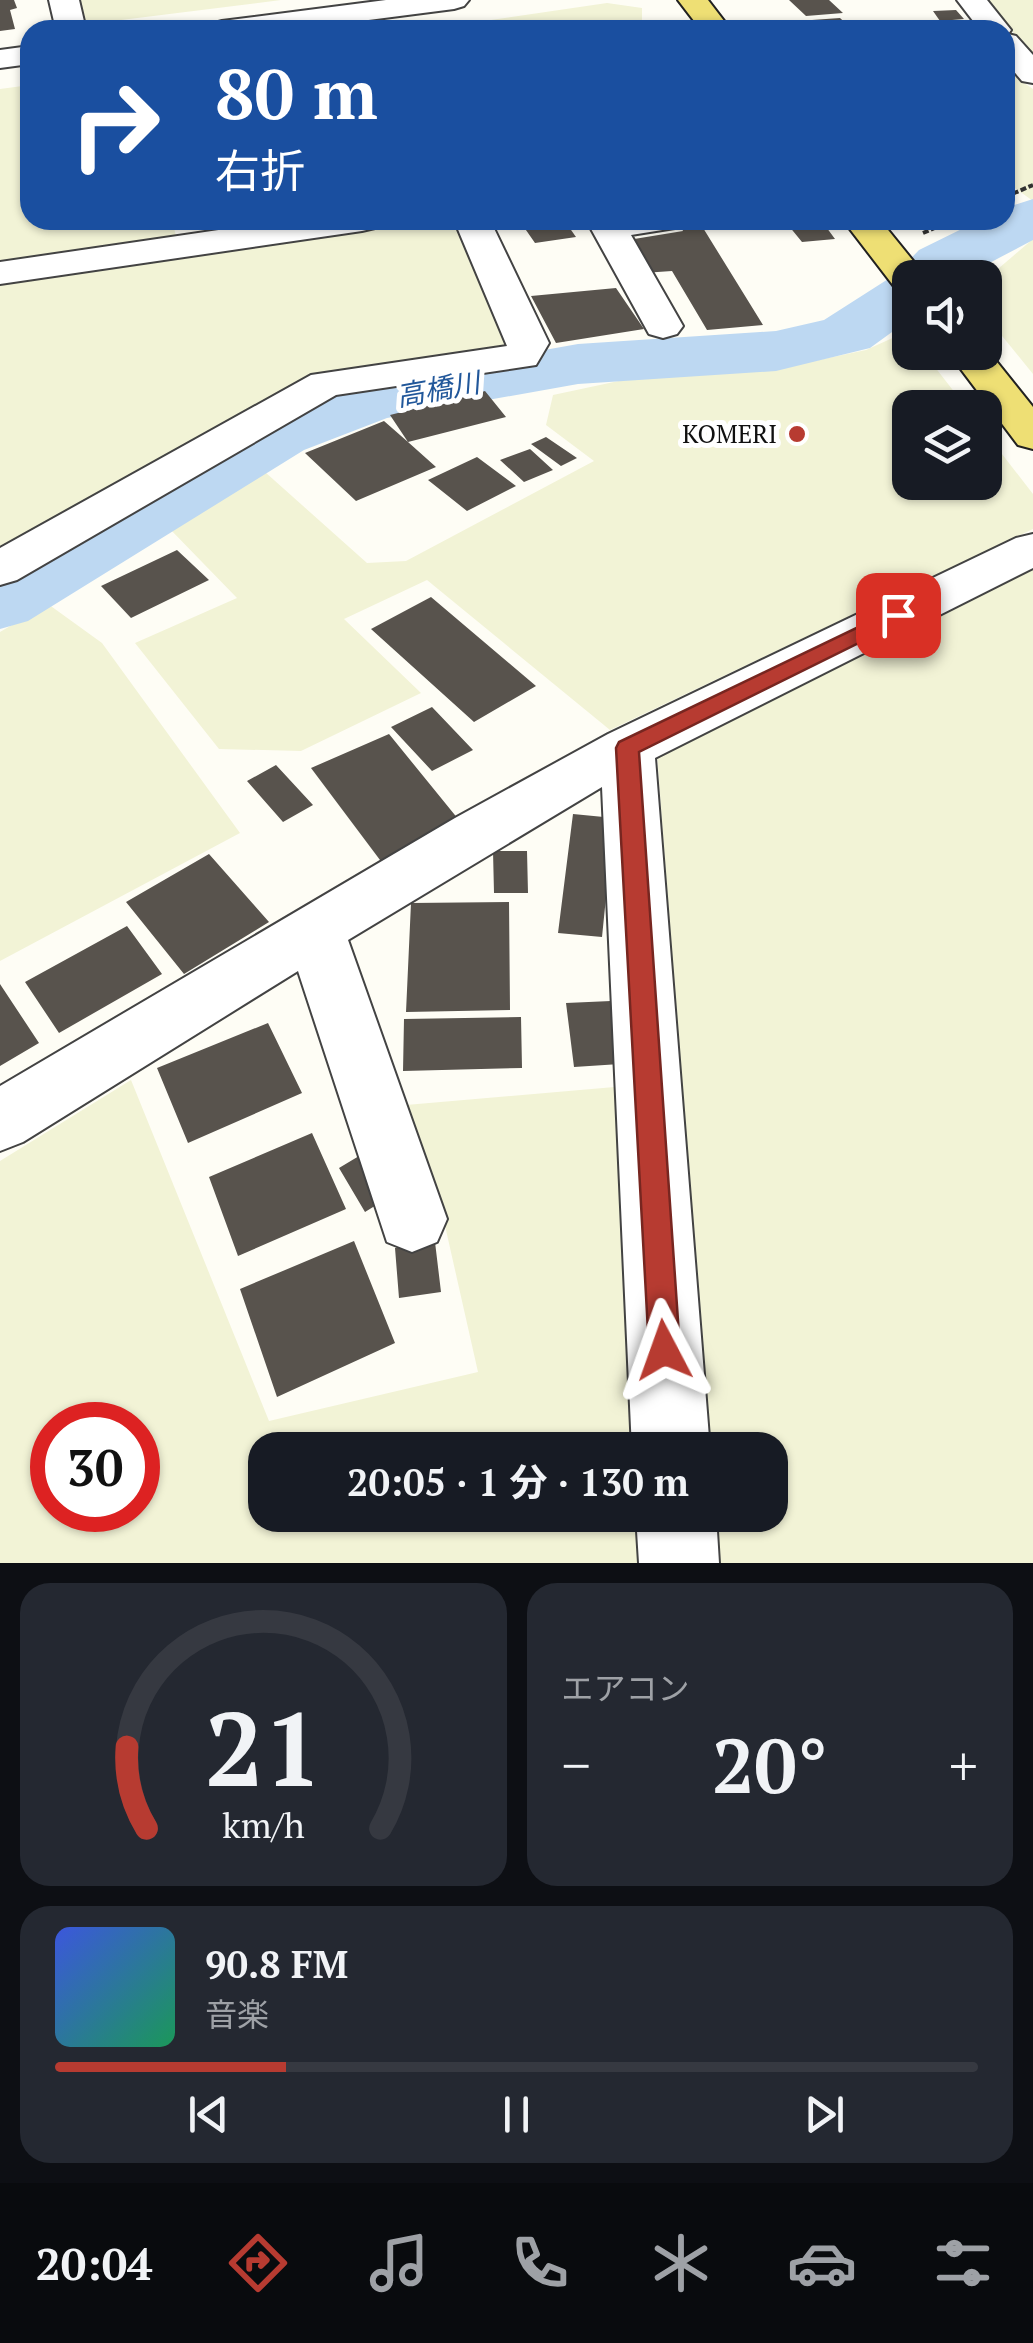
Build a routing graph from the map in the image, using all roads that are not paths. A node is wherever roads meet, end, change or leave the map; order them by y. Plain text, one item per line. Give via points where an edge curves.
1 (454, 0) edge
2 (693, 0) edge
3 (972, 0) edge
4 (334, 20) edge
5 (708, 20) edge
6 (987, 20) edge
7 (295, 230) edge
8 (477, 230) edge
9 (610, 230) edge
10 (869, 230) edge
11 (893, 260) edge
12 (0, 274) edge
13 (664, 326) dead end
14 (982, 370) edge
15 (1033, 436) edge
16 (1033, 548) edge
17 (0, 569) edge
18 (627, 748) junction
19 (315, 930) junction
20 (0, 1121) edge
21 (412, 1219) dead end
22 (670, 1432) edge
23 (677, 1532) edge
24 (679, 1563) edge

1 - 4 street
2 - 5 main road
3 - 6 street
7 - 12 street
8 - 17 street via 530,343 522,356 326,384
9 - 13 street
10 - 11 main road
14 - 15 main road
16 - 18 street
18 - 19 street
18 - 22 street
19 - 20 street
19 - 21 street
23 - 24 street

